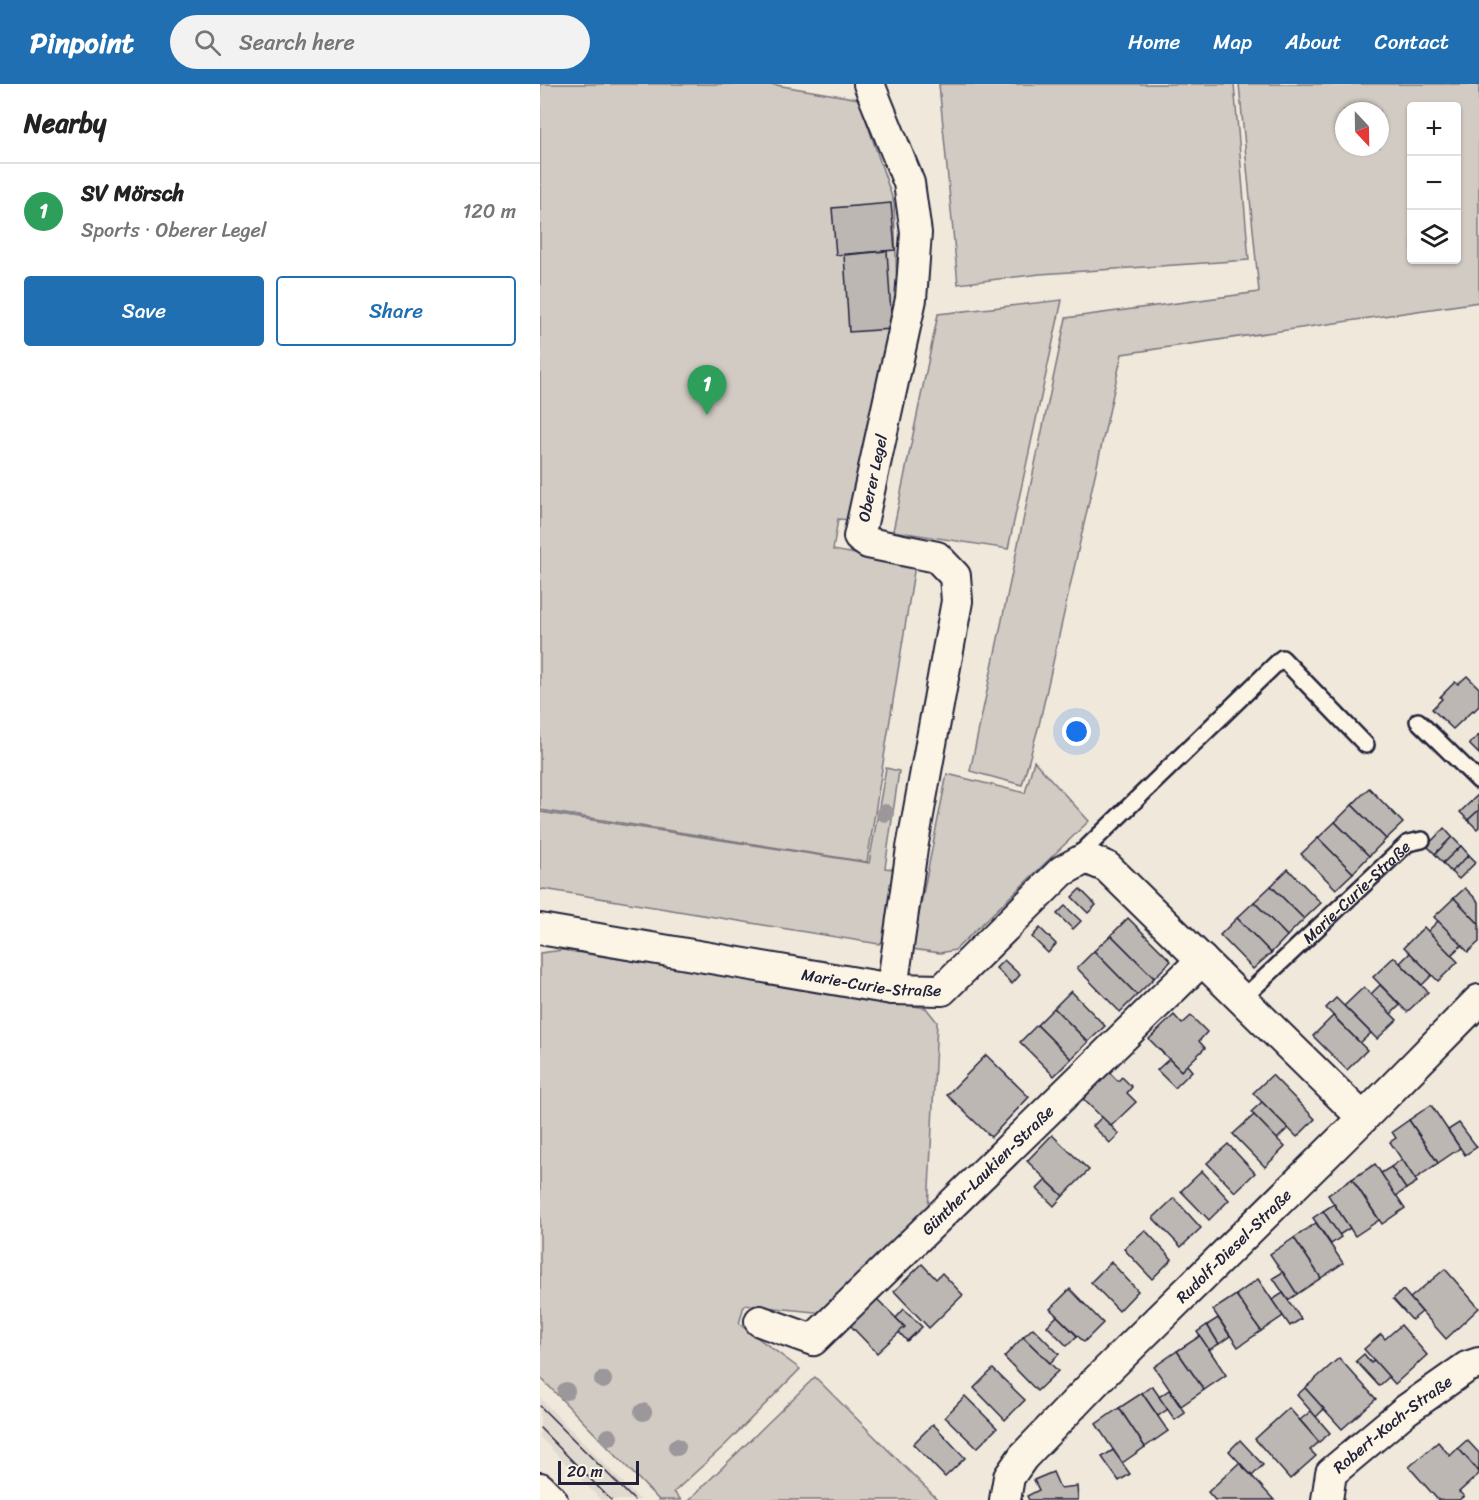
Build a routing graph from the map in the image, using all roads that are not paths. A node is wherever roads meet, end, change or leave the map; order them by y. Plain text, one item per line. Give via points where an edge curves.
1 (869, 84) edge
2 (1418, 721) dead end
3 (1366, 744) dead end
4 (1479, 781) edge
5 (1422, 840) dead end
6 (1062, 871) junction
7 (540, 929) edge
8 (1202, 960) junction
9 (892, 989) junction
10 (1241, 1000) junction
11 (1479, 1000) edge
12 (1363, 1118) junction
13 (760, 1321) dead end
14 (1479, 1364) edge
15 (540, 1488) edge
16 (552, 1500) edge
17 (1005, 1500) edge
18 (1327, 1500) edge

1 - 9 street, Oberer Legel via 909,183 916,233 911,299 859,537 868,543 937,557 955,576 957,601 912,848
2 - 4 lane
3 - 6 lane via 1282,658
5 - 10 lane, Marie-Curie-Straße via 1408,843
6 - 8 street, Marie-Curie-Straße via 1086,858 1107,867
6 - 9 street, Marie-Curie-Straße via 942,990
7 - 9 street, Marie-Curie-Straße
8 - 10 street, Marie-Curie-Straße
8 - 13 street, Günther-Laukien-Straße via 813,1340
10 - 12 street, Marie-Curie-Straße
11 - 12 street, Rudolf-Diesel-Straße
12 - 17 street, Rudolf-Diesel-Straße via 1023,1457 1009,1477
14 - 18 street, Robert-Koch-Straße via 1467,1367 1406,1410 1331,1473
15 - 16 street

